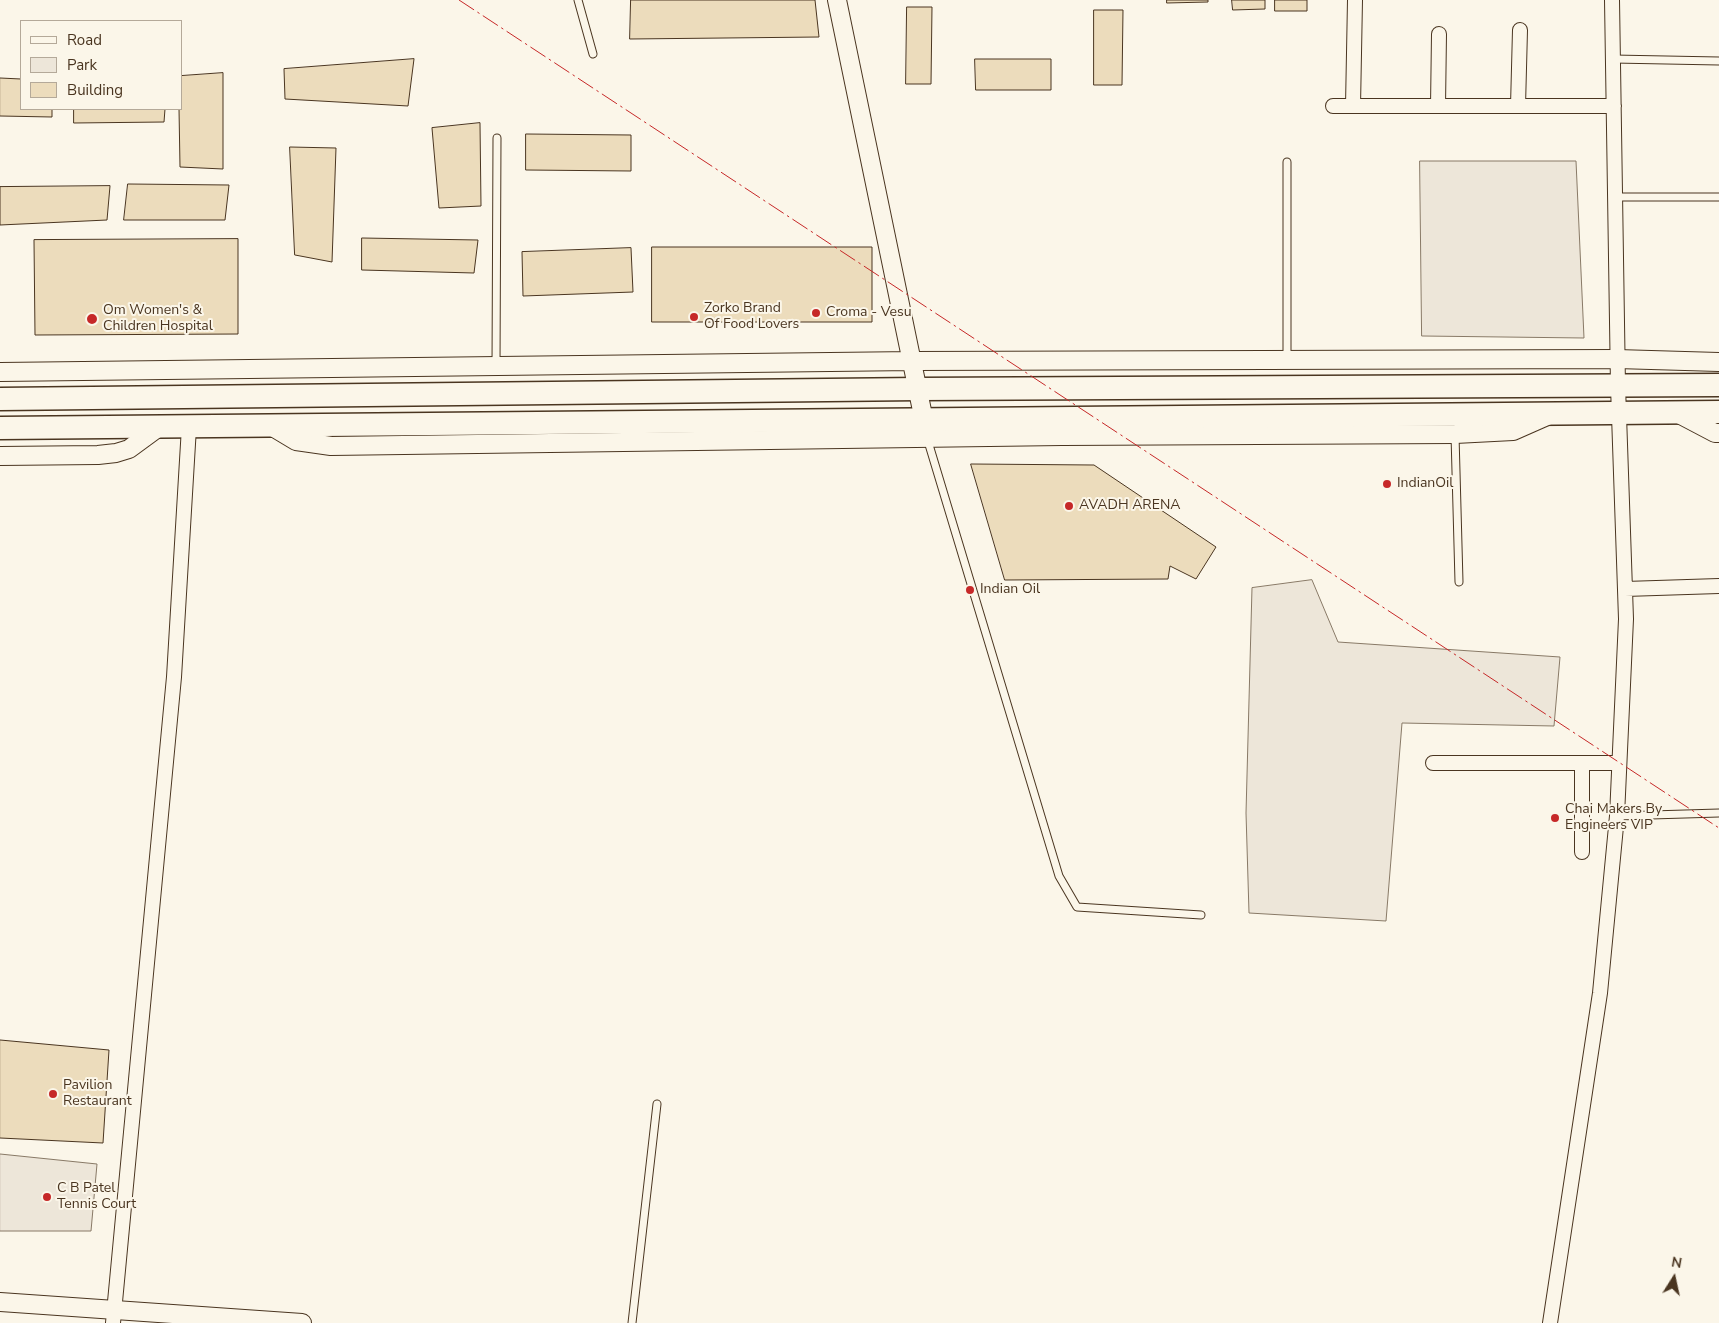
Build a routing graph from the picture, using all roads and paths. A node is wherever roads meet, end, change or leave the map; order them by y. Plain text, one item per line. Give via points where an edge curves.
1 (578, 0) edge
2 (838, 0) edge
3 (1355, 0) edge
4 (1612, 0) edge
5 (1520, 30) dead end
6 (1439, 34) dead end
7 (593, 54) dead end
8 (1613, 59) junction
9 (1719, 60) edge
10 (1333, 106) dead end
11 (1353, 106) junction
12 (1438, 106) junction
13 (1518, 106) junction
14 (1614, 106) junction
15 (496, 138) dead end
16 (1287, 162) dead end
17 (1615, 197) junction
18 (1719, 197) edge
19 (1617, 360) junction
20 (913, 361) junction
21 (1287, 361) junction
22 (1719, 362) edge
23 (496, 367) junction
24 (0, 372) edge
25 (1719, 385) edge
26 (1618, 386) junction
27 (919, 389) junction
28 (0, 399) edge
29 (1719, 412) edge
30 (1677, 413) junction
31 (1550, 414) junction
32 (1619, 414) junction
33 (189, 426) junction
34 (159, 427) junction
35 (0, 428) edge
36 (926, 429) junction
37 (1719, 433) edge
38 (1455, 434) junction
39 (0, 456) edge
40 (1458, 582) dead end
41 (1719, 586) edge
42 (1625, 589) junction
43 (1433, 763) dead end
44 (1582, 763) junction
45 (1619, 763) junction
46 (1719, 813) edge
47 (1617, 816) junction
48 (1582, 852) dead end
49 (1200, 915) dead end
50 (657, 1104) dead end
51 (0, 1302) edge
52 (113, 1316) edge
53 (302, 1323) edge
54 (632, 1323) edge
55 (1550, 1323) edge

1 - 7 lane
2 - 20 street
3 - 11 street
4 - 8 street
5 - 13 street
6 - 12 street
8 - 9 lane
8 - 14 street
10 - 11 street
11 - 12 street
12 - 13 street
13 - 14 street
14 - 17 street
15 - 23 lane
16 - 21 lane
17 - 18 lane
17 - 19 street
19 - 21 street
19 - 22 street
19 - 26 street
20 - 21 street
20 - 23 street
20 - 27 street
23 - 24 street
25 - 26 main road
26 - 27 main road
26 - 32 street
27 - 28 main road
27 - 36 street
29 - 30 main road
30 - 32 main road
30 - 37 street
31 - 32 main road
31 - 36 main road
31 - 38 street via 1513,431
32 - 42 street
33 - 34 main road
33 - 36 main road
33 - 52 street via 174,677
34 - 35 main road
34 - 39 street via 129,449 116,453
36 - 38 street
36 - 49 lane via 1059,876 1072,900 1077,907
38 - 40 lane
41 - 42 street
42 - 45 street
43 - 44 street
44 - 45 street
44 - 48 street
45 - 47 street
46 - 47 lane
47 - 55 street via 1600,993
50 - 54 lane
51 - 52 street
52 - 53 street

